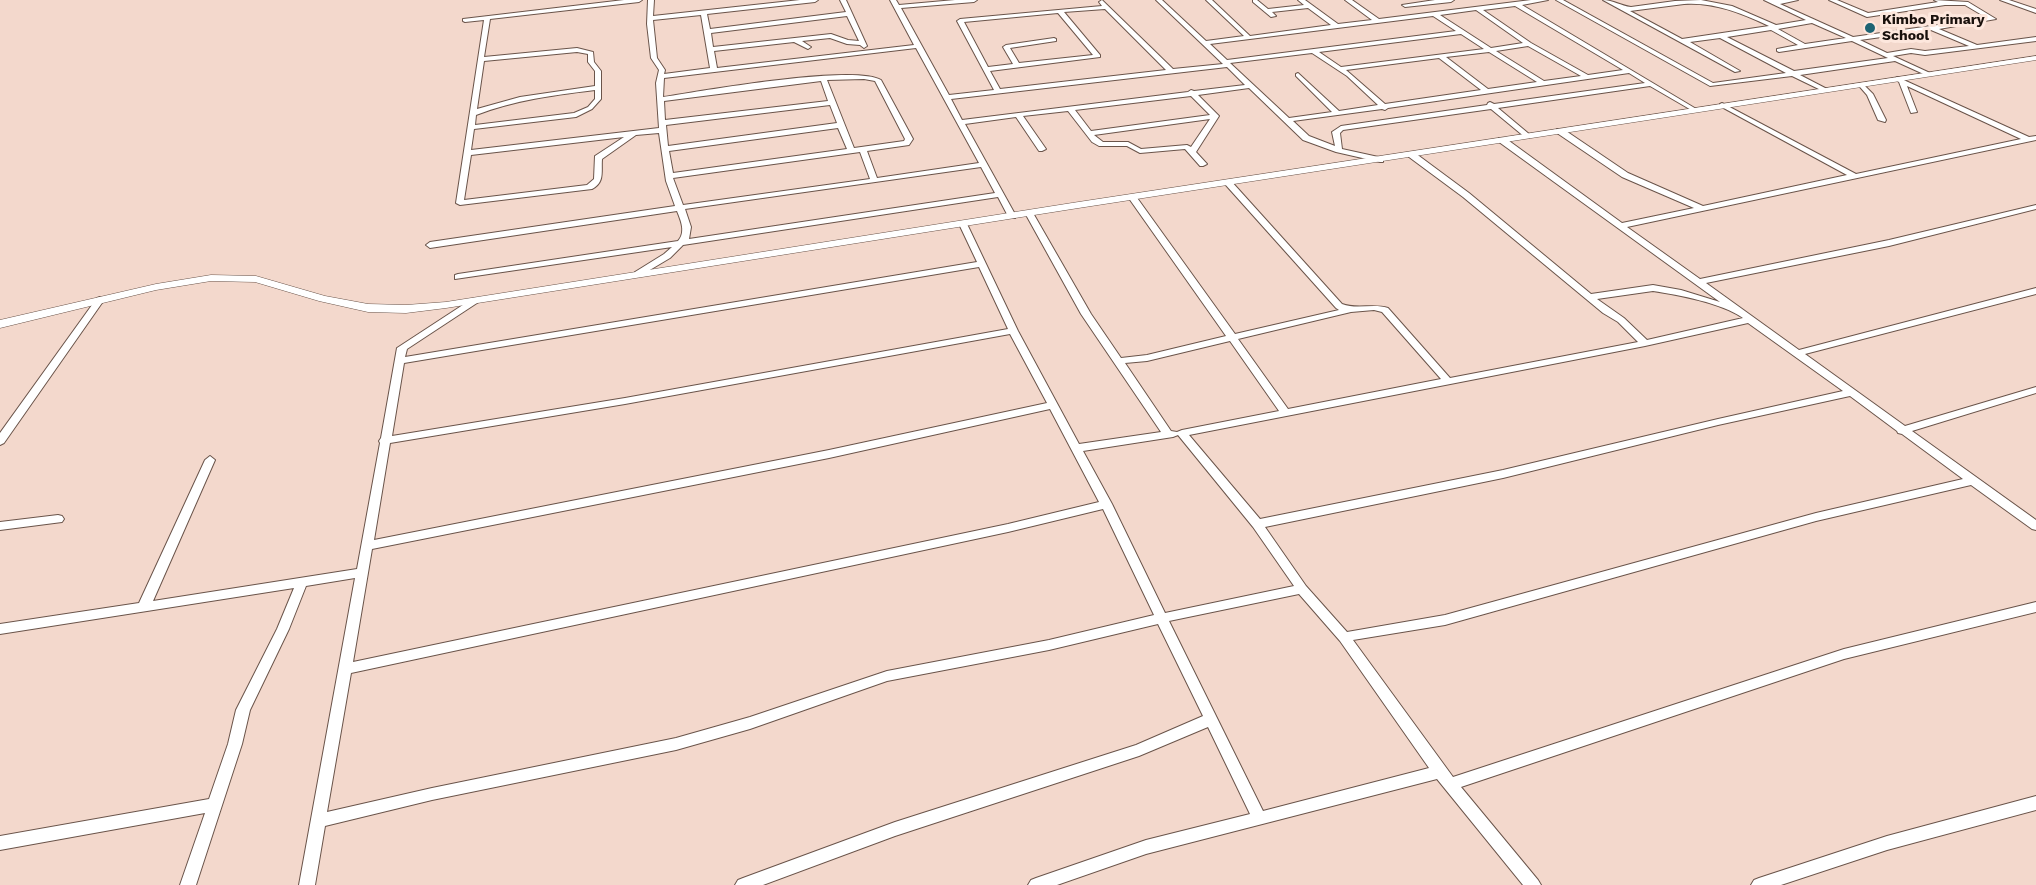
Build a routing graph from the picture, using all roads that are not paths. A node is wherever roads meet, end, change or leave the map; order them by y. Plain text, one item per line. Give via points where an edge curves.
1 (543, 0) edge
2 (639, 0) edge
3 (651, 0) edge
4 (815, 0) edge
5 (843, 0) edge
6 (974, 0) edge
7 (1100, 0) edge
8 (1159, 0) edge
9 (1209, 0) edge
10 (1301, 0) edge
11 (1348, 0) edge
12 (1397, 0) edge
13 (1451, 0) edge
14 (1469, 0) edge
15 (1545, 0) edge
16 (1559, 0) edge
17 (1606, 0) edge
18 (1795, 0) edge
19 (1832, 0) edge
20 (1937, 0) edge
21 (2003, 0) edge
22 (1255, 1) edge
23 (1771, 2) edge
24 (895, 3) edge
25 (1945, 3) junction
26 (1517, 4) junction
27 (1310, 6) junction
28 (1405, 6) junction
29 (1106, 7) junction
30 (1621, 8) junction
31 (1479, 9) junction
32 (545, 11) junction
33 (1060, 11) junction
34 (1268, 11) junction
35 (2036, 12) edge
36 (704, 13) junction
37 (848, 14) junction
38 (1434, 14) junction
39 (1420, 16) junction
40 (487, 17) junction
41 (650, 18) junction
42 (1275, 18) dead end
43 (465, 20) dead end
44 (1377, 21) junction
45 (1815, 21) junction
46 (1336, 26) junction
47 (1774, 28) junction
48 (1934, 29) junction
49 (708, 31) junction
50 (1461, 32) junction
51 (1721, 36) junction
52 (1248, 37) junction
53 (2036, 39) edge
54 (795, 40) junction
55 (1054, 40) dead end
56 (1855, 40) junction
57 (1684, 41) junction
58 (862, 43) junction
59 (1206, 43) junction
60 (1529, 44) junction
61 (918, 46) junction
62 (1975, 46) junction
63 (808, 47) dead end
64 (1805, 47) junction
65 (711, 49) junction
66 (1490, 50) junction
67 (1779, 50) dead end
68 (1313, 51) junction
69 (867, 52) junction
70 (1886, 55) junction
71 (1440, 56) junction
72 (2036, 58) edge
73 (480, 59) junction
74 (1896, 59) junction
75 (1226, 63) junction
76 (761, 65) junction
77 (1017, 66) junction
78 (987, 69) junction
79 (1340, 69) junction
80 (714, 70) junction
81 (1737, 70) dead end
82 (1172, 71) junction
83 (1631, 72) junction
84 (1794, 74) junction
85 (1928, 74) junction
86 (1298, 75) dead end
87 (661, 76) junction
88 (1587, 77) junction
89 (823, 78) junction
90 (1899, 81) junction
91 (1542, 83) junction
92 (1651, 84) junction
93 (765, 86) junction
94 (1252, 86) junction
95 (1862, 86) junction
96 (598, 88) junction
97 (1825, 90) junction
98 (998, 91) junction
99 (1191, 92) junction
100 (1487, 92) junction
101 (1479, 93) junction
102 (947, 97) junction
103 (661, 99) junction
104 (832, 103) junction
105 (1722, 105) junction
106 (1492, 106) junction
107 (1385, 108) junction
108 (1070, 109) junction
109 (1695, 110) junction
110 (1913, 112) dead end
111 (474, 113) junction
112 (1339, 114) junction
113 (1018, 115) junction
114 (1215, 116) junction
115 (1323, 116) junction
116 (1288, 120) junction
117 (1882, 120) dead end
118 (961, 122) junction
119 (841, 125) junction
120 (472, 127) junction
121 (663, 127) junction
122 (1337, 129) junction
123 (1560, 131) junction
124 (1090, 133) junction
125 (633, 134) junction
126 (1527, 136) junction
127 (1502, 140) junction
128 (2033, 140) edge
129 (664, 149) junction
130 (863, 149) junction
131 (1042, 149) dead end
132 (1339, 150) junction
133 (851, 151) junction
134 (1192, 152) junction
135 (468, 153) junction
136 (1412, 155) junction
137 (1380, 159) junction
138 (1203, 164) dead end
139 (983, 165) junction
140 (669, 176) junction
141 (1856, 177) junction
142 (874, 180) junction
143 (1228, 183) junction
144 (998, 195) junction
145 (1132, 197) junction
146 (2036, 207) edge
147 (679, 208) junction
148 (1703, 209) junction
149 (1029, 213) junction
150 (1012, 216) junction
151 (963, 224) junction
152 (1619, 226) junction
153 (682, 243) junction
154 (430, 245) dead end
155 (982, 264) junction
156 (638, 274) junction
157 (458, 277) dead end
158 (1697, 282) junction
159 (2036, 291) edge
160 (1592, 297) junction
161 (100, 300) junction
162 (475, 301) junction
163 (1349, 310) junction
164 (1741, 312) junction
165 (1752, 319) junction
166 (0, 324) edge
167 (1013, 331) junction
168 (1232, 337) junction
169 (1645, 343) junction
170 (1799, 353) junction
171 (399, 361) junction
172 (1119, 361) junction
173 (1448, 381) junction
174 (2036, 390) edge
175 (1850, 393) junction
176 (1053, 405) junction
177 (1286, 412) junction
178 (1902, 431) junction
179 (1182, 433) junction
180 (1168, 434) junction
181 (0, 441) edge
182 (384, 441) junction
183 (1076, 448) junction
184 (210, 460) dead end
185 (1971, 481) junction
186 (1106, 504) junction
187 (58, 519) dead end
188 (1257, 524) junction
189 (2035, 525) edge
190 (0, 526) edge
191 (366, 546) junction
192 (361, 573) junction
193 (302, 582) junction
194 (1302, 589) junction
195 (144, 606) junction
196 (2036, 607) edge
197 (1162, 619) junction
198 (0, 629) edge
199 (1344, 637) junction
200 (345, 669) junction
201 (1211, 719) junction
202 (1440, 772) junction
203 (1452, 784) junction
204 (2036, 803) edge
205 (214, 805) junction
206 (1259, 818) junction
207 (318, 821) junction
208 (0, 843) edge
209 (188, 885) edge
210 (307, 885) edge
211 (743, 885) edge
212 (1036, 885) edge
213 (1533, 885) edge
214 (1759, 885) edge

1 - 32 street
2 - 32 street
3 - 41 street
4 - 36 street
5 - 37 street
6 - 24 street
7 - 29 street
8 - 59 street
9 - 52 street
10 - 27 street
11 - 44 street
12 - 28 street
13 - 28 street
14 - 31 street
15 - 26 street
16 - 84 street via 1710,84
17 - 30 street
18 - 23 street
19 - 25 street via 1867,15
20 - 25 street
21 - 35 street
22 - 34 street
23 - 45 street
24 - 61 street
25 - 48 street via 1966,3 1993,19
26 - 31 street
26 - 83 street
27 - 34 street
27 - 46 street
28 - 39 street
29 - 33 street
29 - 82 street
30 - 47 street via 1702,2 1737,10
30 - 57 street
31 - 38 street
31 - 60 street
32 - 40 street
33 - 77 street via 1098,56
33 - 78 street via 960,21
34 - 42 street
36 - 41 street
36 - 49 street
37 - 49 street
37 - 58 street
38 - 39 street
38 - 50 street
39 - 44 street
40 - 43 street
40 - 73 street
41 - 87 street via 654,58 662,68
44 - 46 street
45 - 47 street
45 - 56 street
46 - 52 street
47 - 51 street
47 - 64 street
48 - 56 street
48 - 62 street
49 - 65 street
50 - 66 street
50 - 68 street
51 - 57 street
51 - 84 street
52 - 59 street
53 - 62 street
54 - 58 street via 826,36
54 - 63 street
54 - 65 street
55 - 77 street via 1008,45
56 - 64 street
56 - 70 street
57 - 81 street
58 - 69 street
59 - 75 street
60 - 66 street
60 - 88 street
61 - 69 street
61 - 102 street
62 - 70 street
64 - 67 street
65 - 80 street
66 - 71 street
66 - 91 street
68 - 75 street
68 - 79 street
69 - 76 street
70 - 74 street
71 - 79 street
71 - 100 street
72 - 85 street
73 - 96 street via 587,51 597,68
73 - 111 street
74 - 84 street
74 - 85 street
75 - 82 street
75 - 94 street
76 - 80 street
76 - 93 street
77 - 78 street
78 - 98 street
79 - 107 street
80 - 87 street
82 - 98 street
83 - 88 street
83 - 92 street
84 - 97 street
85 - 90 street
86 - 112 street
87 - 103 street
88 - 91 street
89 - 93 street
89 - 104 street
89 - 130 street via 870,76 883,88 909,141
90 - 95 street
90 - 110 street
90 - 128 street
91 - 100 street
92 - 106 street
92 - 109 street
93 - 103 street
94 - 99 street
94 - 116 street
95 - 97 street
95 - 117 street
96 - 111 street via 519,98
96 - 120 street via 595,104 576,115
97 - 105 street
98 - 102 street
99 - 108 street
99 - 114 street
100 - 101 street
101 - 106 street
101 - 107 street
102 - 118 street
103 - 121 street
104 - 119 street
104 - 121 street
105 - 109 street
105 - 141 street
106 - 122 street
106 - 126 street
107 - 112 street
108 - 113 street
108 - 124 street
109 - 123 street
111 - 120 street
112 - 115 street
113 - 118 street
113 - 131 street
114 - 124 street
114 - 134 street
115 - 116 street
115 - 122 street
116 - 132 street via 1306,138
118 - 139 street
119 - 129 street
119 - 133 street
120 - 135 street
121 - 125 street
121 - 129 street
122 - 132 street
123 - 126 street
123 - 148 street via 1625,175
124 - 134 street via 1102,144 1128,144 1140,152 1184,147
125 - 135 street
125 - 135 street via 598,158 599,179 589,187 462,204
126 - 127 street
127 - 136 street
127 - 152 street
128 - 141 street
129 - 140 street
130 - 133 street
130 - 142 street
132 - 137 street
133 - 140 street
134 - 138 street
136 - 137 street
136 - 160 street
137 - 143 street
139 - 142 street
139 - 144 street
140 - 147 street
141 - 148 street
142 - 147 street
143 - 145 street
143 - 163 street via 1339,306
144 - 150 street
144 - 153 street
145 - 149 street
145 - 168 street
146 - 158 street via 1888,243
147 - 153 street via 687,227
147 - 154 street
148 - 152 street
149 - 150 street
149 - 172 street via 1086,314
150 - 151 street
151 - 155 street
151 - 156 street
152 - 158 street
153 - 156 street
153 - 157 street
155 - 167 street
155 - 171 street
156 - 162 street
158 - 164 street
159 - 170 street
160 - 164 street via 1653,288
160 - 169 street
161 - 162 street via 172,284 235,278 273,283 368,308 406,309
161 - 166 street
161 - 181 street
162 - 171 street via 402,348
163 - 168 street
163 - 173 street via 1385,310
164 - 165 street
165 - 169 street
165 - 170 street
167 - 176 street
167 - 182 street
168 - 172 street
168 - 177 street
169 - 173 street
170 - 175 street
171 - 182 street
172 - 180 street
173 - 177 street
174 - 178 street
175 - 178 street
175 - 188 street via 1503,474
176 - 183 street
176 - 191 street
177 - 179 street
178 - 185 street
179 - 180 street
179 - 188 street
180 - 183 street
182 - 191 street
183 - 186 street
184 - 195 street
185 - 189 street
185 - 199 street via 1816,517 1445,620
186 - 197 street
186 - 200 street
187 - 190 street
188 - 194 street
191 - 192 street
192 - 193 street
192 - 200 street
193 - 195 street
193 - 205 street via 243,710
194 - 197 street
194 - 199 street
195 - 198 street
196 - 203 street via 1873,646
197 - 201 street
197 - 207 street via 886,676 676,744
199 - 202 street
200 - 207 street
201 - 206 street
201 - 211 street via 1139,750 895,829
202 - 203 street
202 - 206 street
203 - 213 street
204 - 214 street via 1887,843
205 - 208 street
205 - 209 street
206 - 212 street via 1146,847
207 - 210 street

